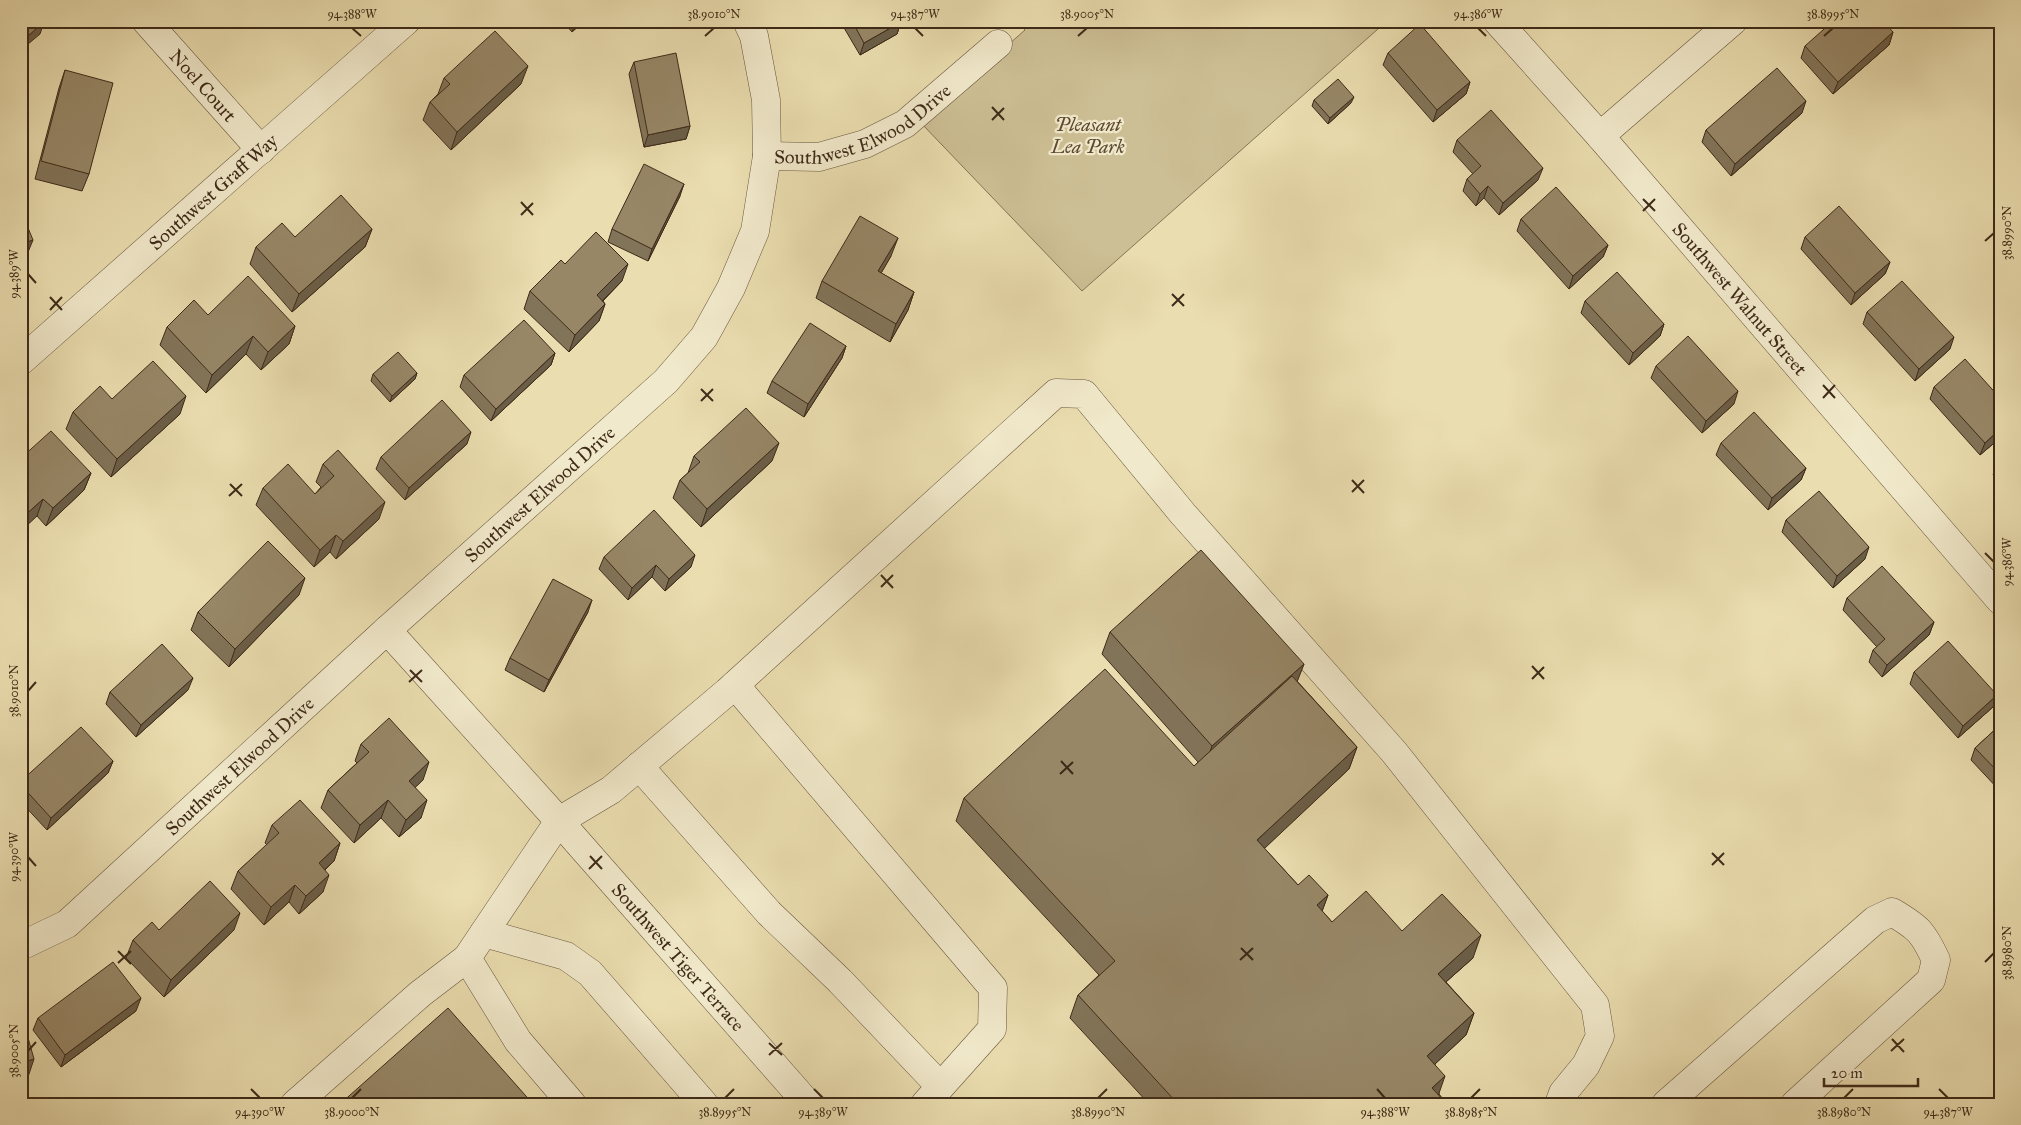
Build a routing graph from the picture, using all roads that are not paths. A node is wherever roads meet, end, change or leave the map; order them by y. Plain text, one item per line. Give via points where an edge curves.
1 (146, 21) edge
2 (406, 21) edge
3 (747, 21) edge
4 (1497, 21) edge
5 (1733, 21) edge
6 (998, 44) dead end
7 (1600, 136) junction
8 (261, 150) junction
9 (767, 156) junction
10 (21, 361) edge
11 (2000, 600) edge
12 (387, 630) junction
13 (735, 685) junction
14 (639, 766) junction
15 (559, 821) junction
16 (484, 933) junction
17 (21, 946) edge
18 (467, 958) junction
19 (932, 1095) edge
20 (295, 1104) edge
21 (572, 1104) edge
22 (704, 1104) edge
23 (808, 1104) edge
24 (1559, 1104) edge
25 (1666, 1104) edge
26 (1795, 1104) edge

1 - 8 street, Noel Court
2 - 8 street, Southwest Graff Way
3 - 9 street via 754,36 766,100
4 - 7 street, Southwest Walnut Street
5 - 7 street
6 - 9 street, Southwest Elwood Drive via 905,124 865,144 819,157
7 - 11 street, Southwest Walnut Street
8 - 10 street, Southwest Graff Way
9 - 12 street, Southwest Elwood Drive via 755,231 731,288 704,337 666,381
12 - 15 street, Southwest Tiger Terrace
12 - 17 street, Southwest Elwood Drive via 67,924
13 - 14 street
13 - 19 street via 993,988 992,1029
13 - 24 street via 1056,393 1084,394 1182,514 1394,752 1595,1005 1600,1036 1586,1065 1563,1093
14 - 15 street via 611,790
14 - 19 street via 769,913 840,981
15 - 16 street
15 - 23 street, Southwest Tiger Terrace
16 - 18 street
16 - 22 street via 566,956 590,973
18 - 20 street via 420,994
18 - 21 street via 518,1041
25 - 26 street via 1875,920 1892,912 1925,936 1936,960 1931,980

